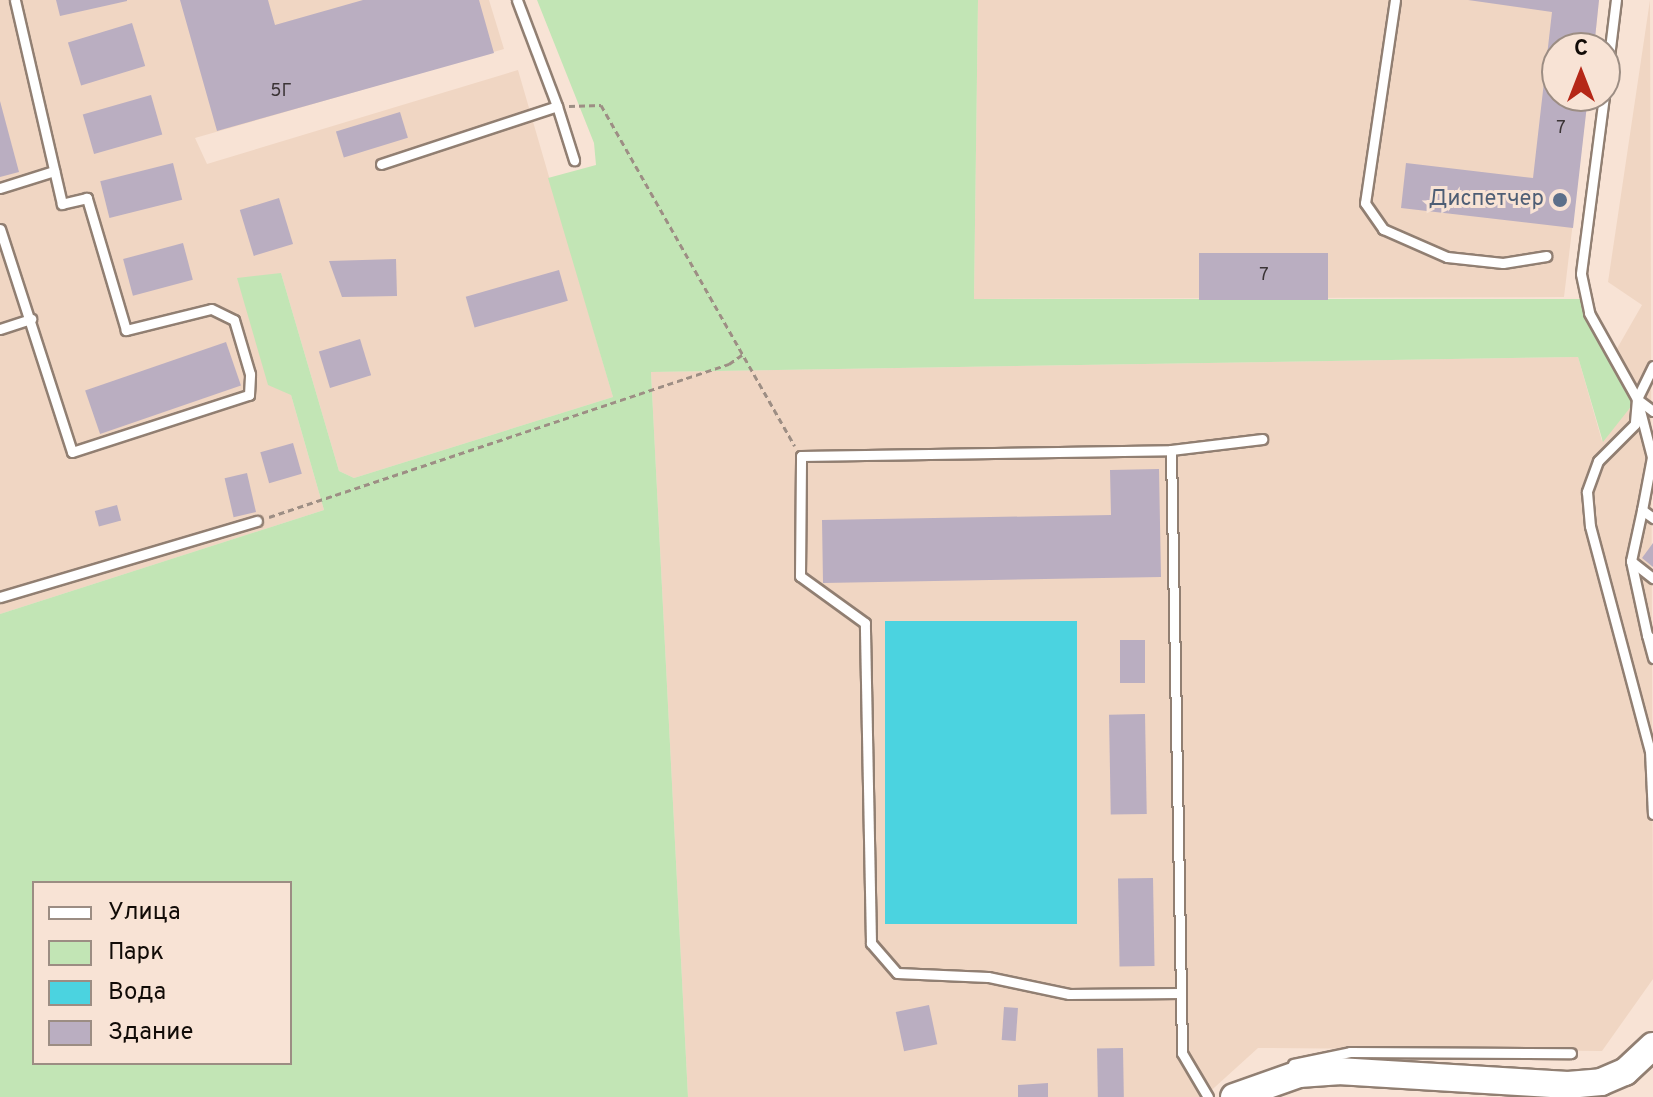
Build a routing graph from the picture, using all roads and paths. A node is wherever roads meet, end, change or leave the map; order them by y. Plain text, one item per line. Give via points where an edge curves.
1 (15, 0) edge
2 (517, 0) edge
3 (1395, 0) edge
4 (1616, 0) edge
5 (1612, 32) edge
6 (557, 106) junction
7 (1602, 112) edge
8 (574, 160) dead end
9 (381, 164) dead end
10 (54, 171) junction
11 (0, 188) edge
12 (0, 229) edge
13 (1546, 256) dead end
14 (31, 319) junction
15 (0, 329) edge
16 (742, 355) junction
17 (1653, 366) edge
18 (1637, 399) junction
19 (1653, 411) edge
20 (1262, 439) dead end
21 (1171, 450) junction
22 (801, 456) junction
23 (1653, 458) edge
24 (1642, 510) junction
25 (1653, 518) edge
26 (257, 521) joint
27 (1631, 561) junction
28 (1653, 578) edge
29 (0, 597) edge
30 (1650, 637) edge
31 (1653, 658) edge
32 (1653, 814) edge
33 (1180, 993) junction
34 (1653, 1046) edge
35 (1571, 1053) dead end
36 (1268, 1082) junction
37 (1208, 1097) edge
38 (1234, 1097) edge

1 - 10 lane
2 - 6 lane
3 - 13 lane via 1365,203 1383,229 1447,257 1503,263
4 - 5 lane
6 - 8 lane
6 - 9 lane
6 - 16 path via 601,105
7 - 18 lane via 1581,274 1589,313
10 - 11 lane
10 - 14 lane via 62,204 87,198 126,330 211,309 234,320 250,374 249,395 72,452
12 - 14 lane
14 - 15 lane
16 - 22 path
16 - 26 path via 729,364
17 - 18 lane
18 - 19 lane
18 - 23 lane
18 - 32 lane via 1635,424 1598,461 1587,492 1590,526 1650,751
20 - 21 lane
21 - 22 lane
21 - 33 lane
22 - 33 lane via 800,576 865,623 871,943 897,973 988,977 1069,994
23 - 24 lane
24 - 25 lane
24 - 27 lane
26 - 29 lane
27 - 28 lane
27 - 30 lane
30 - 31 lane
33 - 37 lane via 1182,1053
34 - 36 street via 1625,1072 1579,1084 1338,1071
35 - 36 lane via 1350,1052 1288,1066
36 - 38 street

